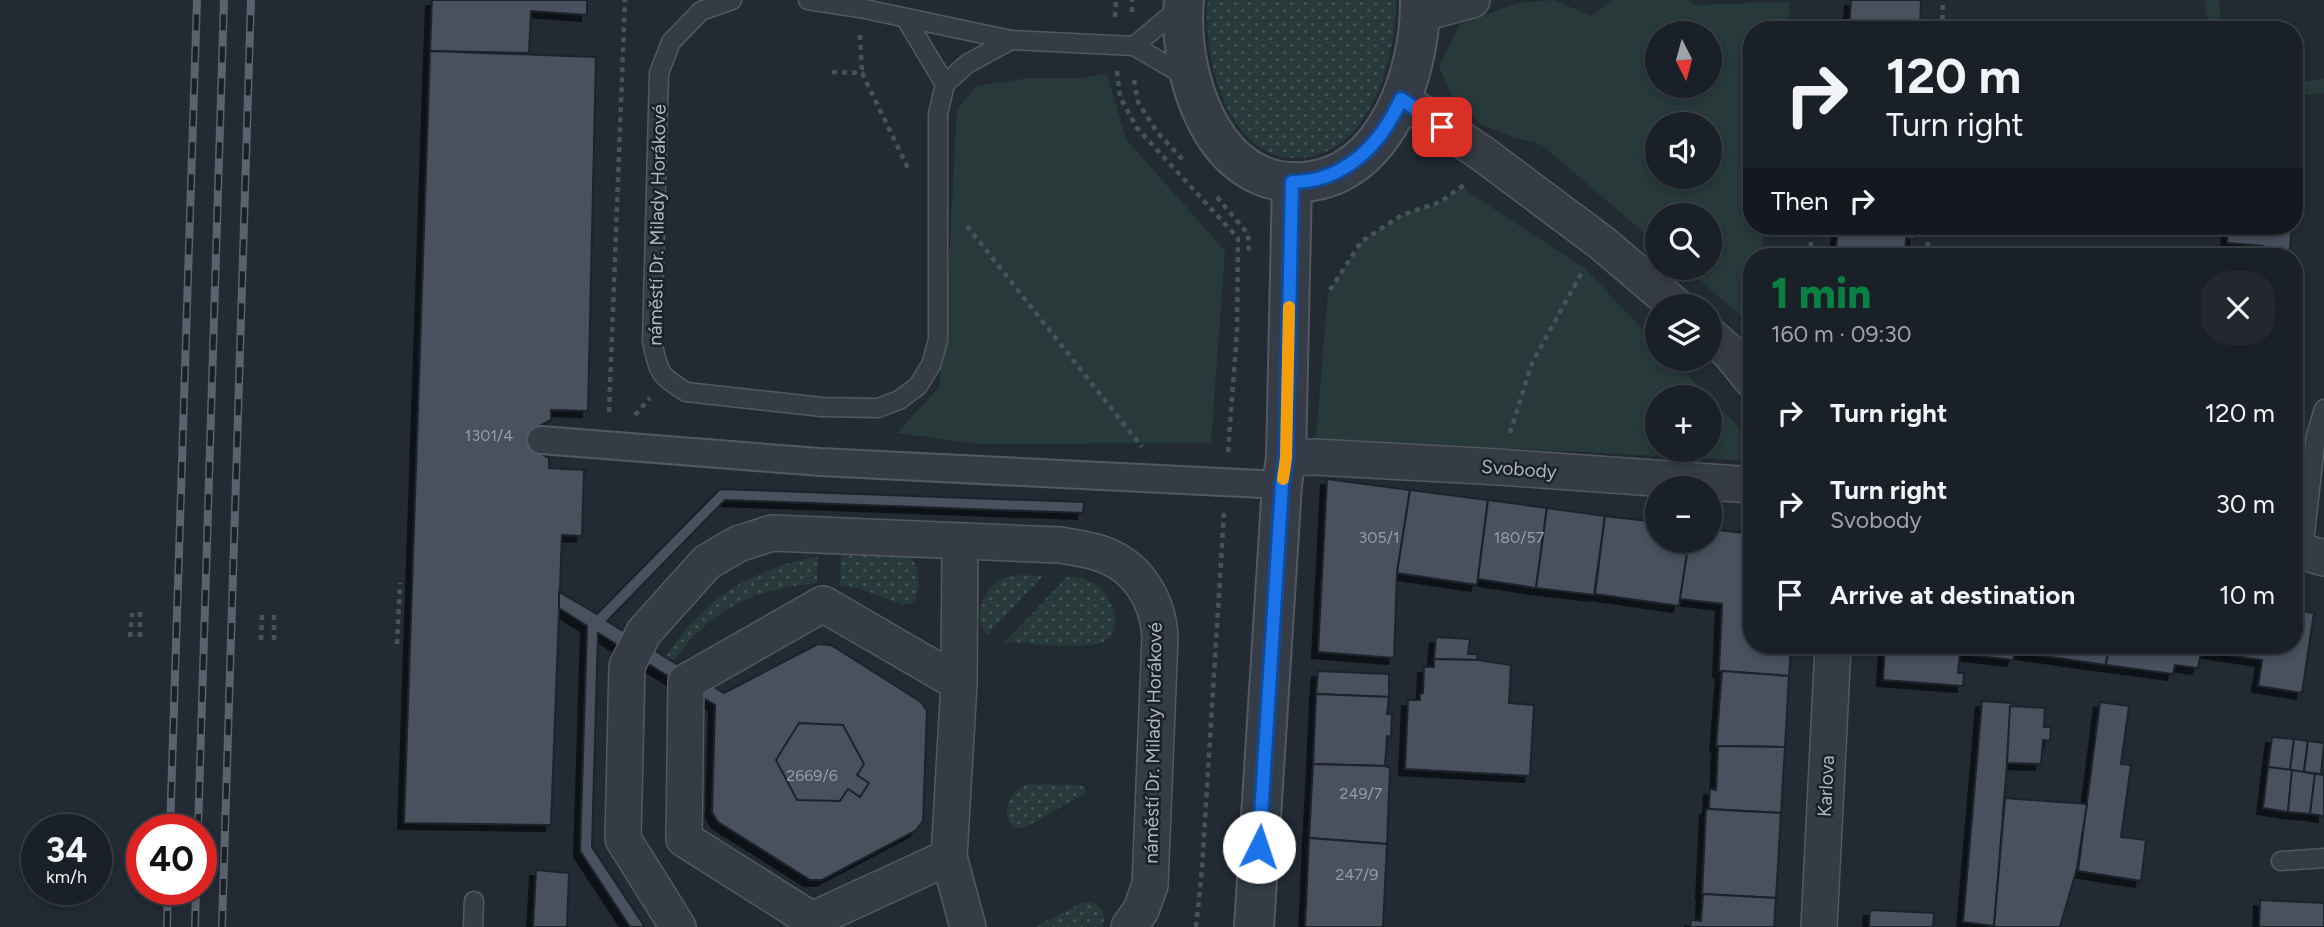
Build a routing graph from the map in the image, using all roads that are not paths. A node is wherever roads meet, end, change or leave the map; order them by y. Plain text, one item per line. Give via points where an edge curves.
1 (732, 0) edge
2 (808, 0) edge
3 (1472, 0) edge
4 (1183, 3) edge
5 (1420, 7) edge
6 (906, 19) junction
7 (1011, 40) junction
8 (1126, 46) junction
9 (1191, 79) junction
10 (945, 84) junction
11 (1401, 99) junction
12 (1292, 182) junction
13 (1662, 294) edge
14 (1722, 346) edge
15 (1743, 369) edge
16 (2324, 409) edge
17 (541, 440) dead end
18 (1284, 472) junction
19 (1743, 484) edge
20 (960, 542) junction
21 (2307, 553) edge
22 (1833, 654) edge
23 (959, 683) junction
24 (949, 857) junction
25 (2324, 858) edge
26 (2281, 861) dead end
27 (474, 901) dead end
28 (473, 927) edge
29 (678, 927) edge
30 (968, 927) edge
31 (1129, 927) edge
32 (1254, 927) edge
33 (1819, 927) edge

1 - 10 lane, náměstí Dr. Milady Horákové via 701,11 671,42 659,73 652,342 659,371 686,392 822,407 878,408 918,386 931,365 937,340 938,114
2 - 6 lane
3 - 5 street
4 - 8 lane
4 - 9 street
5 - 11 street via 1412,68
6 - 7 lane
6 - 10 lane
7 - 8 lane
7 - 10 lane via 967,64
8 - 9 lane
9 - 12 street via 1204,116 1230,153 1265,176
11 - 12 street via 1378,139 1357,160 1326,177
11 - 13 street via 1483,154
12 - 18 street
14 - 15 street
16 - 21 lane via 2316,435
17 - 18 street via 1168,480 1226,482
18 - 19 street, Svobody via 1315,457
18 - 32 street
20 - 23 street
20 - 29 street, náměstí Dr. Milady Horákové via 772,533 738,544 708,562 643,632 627,666 623,839
20 - 31 street, náměstí Dr. Milady Horákové via 1060,545 1096,552 1134,573 1154,605 1160,637 1150,885
22 - 33 street, Karlova
23 - 24 street
23 - 24 street via 823,604 686,682 684,839 812,920
24 - 30 street
25 - 26 lane
27 - 28 lane

